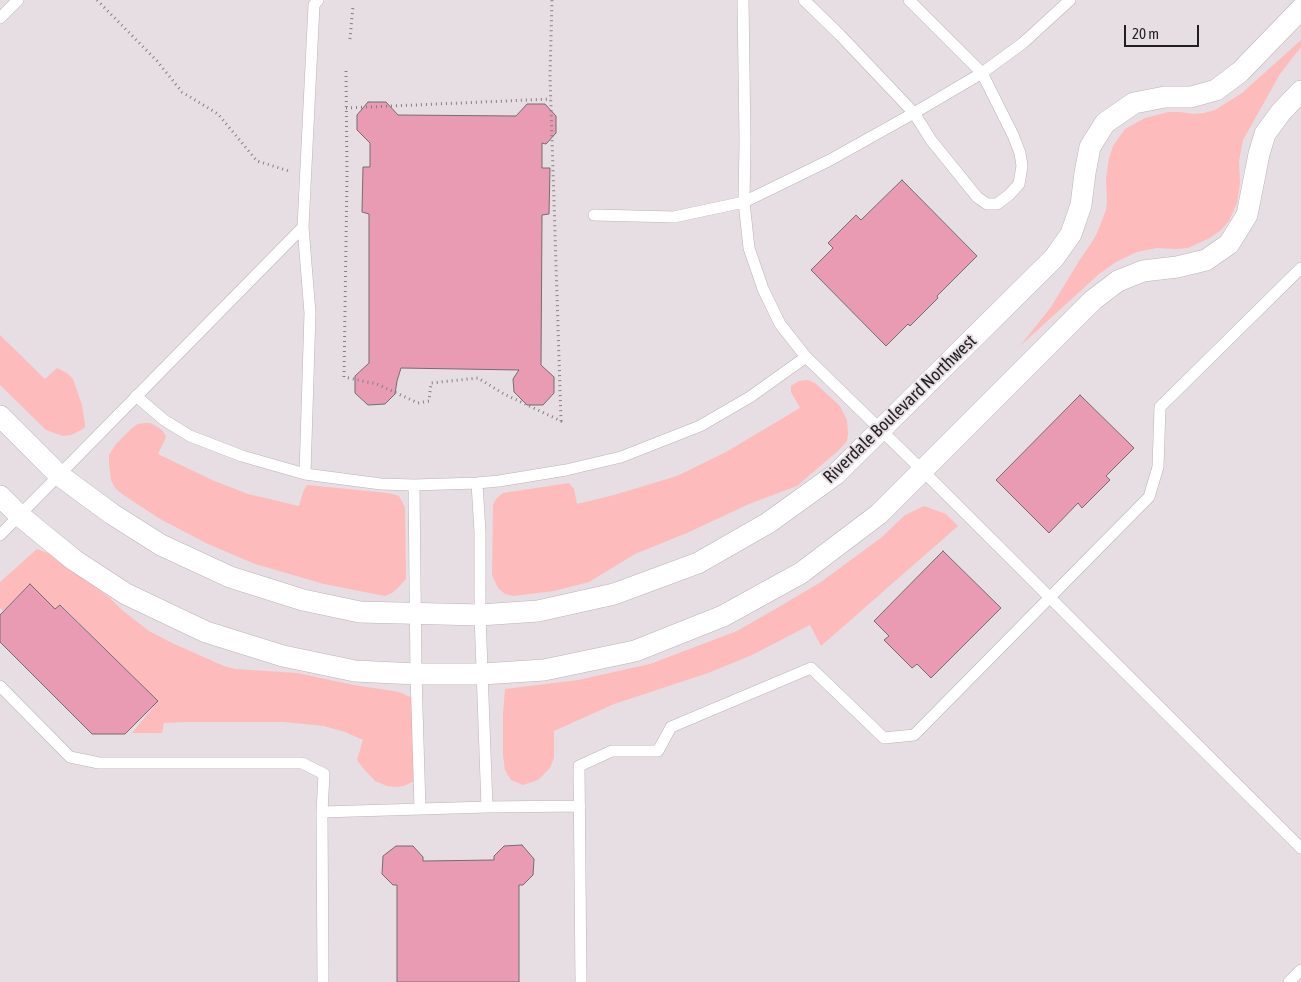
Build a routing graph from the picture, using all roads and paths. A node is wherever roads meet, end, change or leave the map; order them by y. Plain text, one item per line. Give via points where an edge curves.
1 (18, 0) edge
2 (97, 0) edge
3 (318, 0) edge
4 (552, 0) edge
5 (743, 0) edge
6 (804, 0) edge
7 (909, 0) edge
8 (1070, 0) edge
9 (354, 6) dead end
10 (1301, 9) edge
11 (0, 18) edge
12 (350, 39) dead end
13 (346, 71) dead end
14 (982, 73) junction
15 (1301, 91) edge
16 (551, 99) junction
17 (346, 108) junction
18 (914, 113) junction
19 (306, 176) junction
20 (744, 202) junction
21 (594, 215) dead end
22 (303, 227) junction
23 (1301, 268) edge
24 (806, 357) junction
25 (136, 396) junction
26 (0, 416) edge
27 (881, 430) junction
28 (923, 470) junction
29 (305, 474) junction
30 (59, 475) junction
31 (477, 483) junction
32 (414, 485) junction
33 (0, 496) edge
34 (19, 515) junction
35 (0, 535) edge
36 (1050, 597) junction
37 (416, 614) junction
38 (480, 615) junction
39 (416, 674) junction
40 (482, 674) junction
41 (0, 686) edge
42 (580, 806) junction
43 (487, 807) junction
44 (420, 809) junction
45 (322, 812) junction
46 (1301, 848) edge
47 (1301, 970) edge
48 (323, 982) edge
49 (581, 982) edge
50 (1289, 982) edge

1 - 11 lane
2 - 19 path via 157,61 182,92 218,114 257,161
3 - 19 lane via 314,5
4 - 16 path
5 - 20 lane
6 - 18 lane
7 - 14 lane
8 - 14 lane via 1023,43
9 - 12 path
10 - 27 street, Riverdale Boulevard Northwest via 1240,72 1216,90 1191,97 1165,97 1134,103 1105,123 1090,147 1082,205 1071,234 1054,258
13 - 17 path
14 - 18 lane
14 - 18 lane via 1013,135 1022,166 1019,184 997,204 987,204 977,197
15 - 28 street via 1265,134 1247,215 1230,244 1206,260 1143,271 1118,281 1093,300
16 - 17 path
16 - 17 path via 561,421 478,378 431,383 430,401 418,403 377,384 344,377
18 - 20 lane via 830,160
19 - 22 lane
20 - 21 lane via 674,217
20 - 24 lane via 749,248 763,289 780,324
22 - 25 lane
22 - 29 lane via 310,313
23 - 36 lane via 1160,407 1158,467 1149,497
24 - 27 lane
24 - 31 lane via 750,397 700,426 621,457 566,470
25 - 29 lane via 164,420 190,436 242,456
25 - 30 lane
26 - 30 street, Riverdale Boulevard Northwest
27 - 28 lane
27 - 38 street, Riverdale Boulevard Northwest via 836,474 768,523 698,563 614,594 538,611
28 - 36 lane
28 - 40 street via 879,514 801,573 723,616 634,651 544,670
29 - 32 lane
30 - 34 lane
30 - 37 street, Riverdale Boulevard Northwest via 161,545 230,577 303,600 360,612
31 - 32 lane
31 - 38 lane
32 - 37 lane
33 - 34 street
34 - 35 lane
34 - 39 street via 74,560 126,594 206,632 283,656 355,671
36 - 42 lane via 914,734 884,738 811,668 671,727 658,751 612,751 580,766
36 - 46 lane
37 - 38 street, Riverdale Boulevard Northwest
37 - 39 lane
38 - 40 lane
39 - 40 street
39 - 44 lane
40 - 43 lane
41 - 45 lane via 70,756 99,763 302,763 324,774
42 - 43 lane
42 - 49 lane
43 - 44 lane
44 - 45 lane
45 - 48 lane
47 - 50 lane

